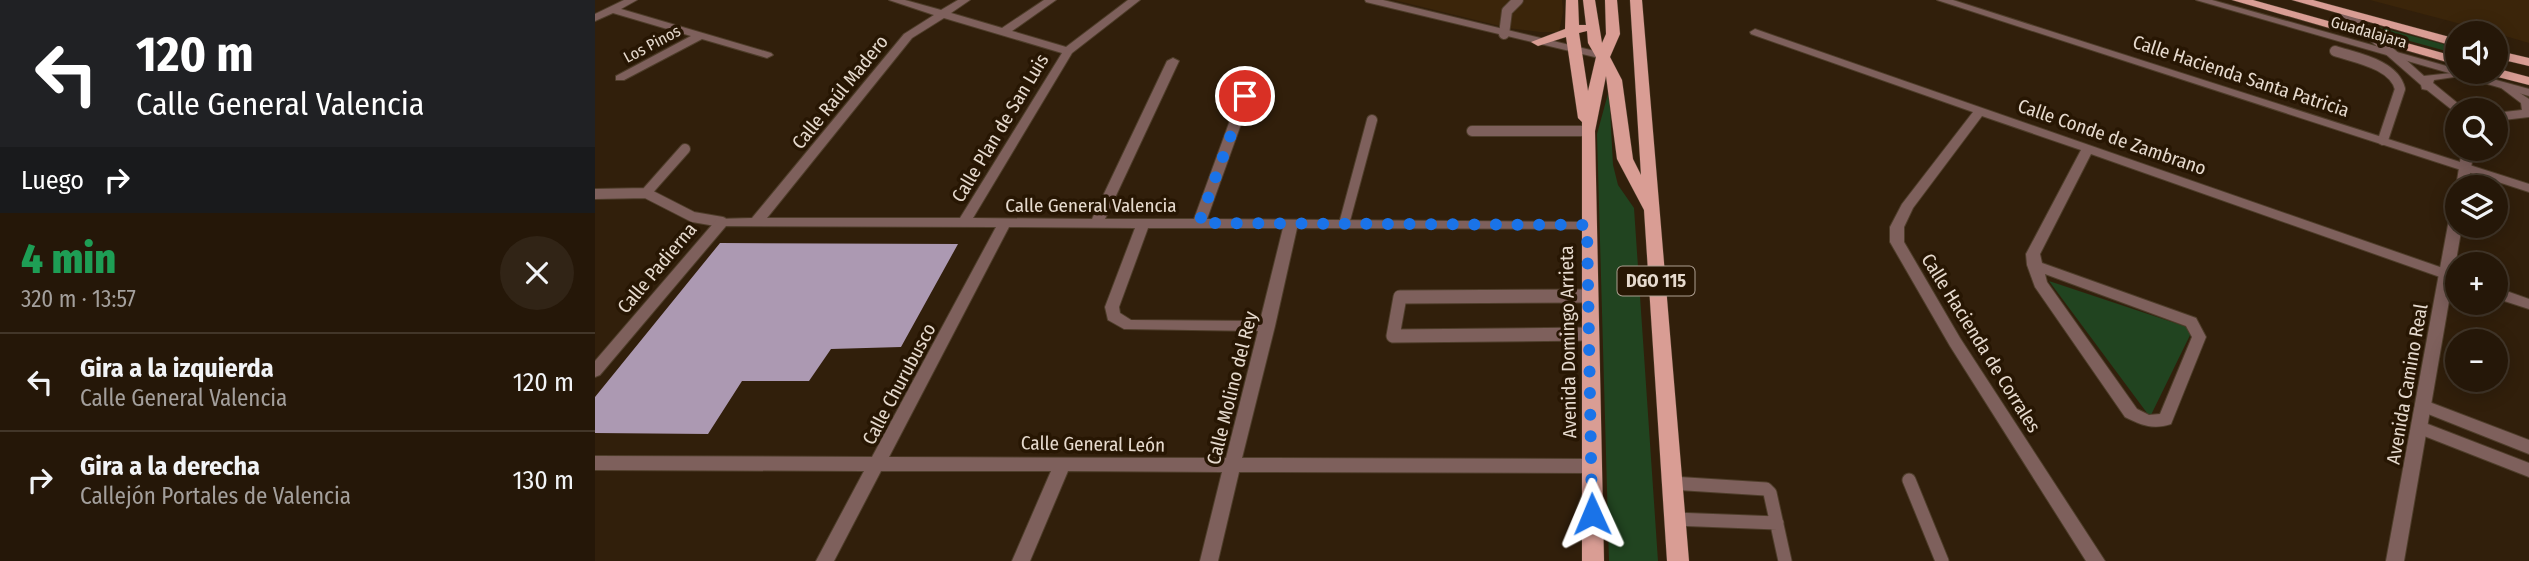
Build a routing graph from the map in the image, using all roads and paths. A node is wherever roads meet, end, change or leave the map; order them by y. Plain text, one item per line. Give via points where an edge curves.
1 (632, 0) edge
2 (894, 0) edge
3 (965, 0) edge
4 (1051, 0) edge
5 (1370, 0) edge
6 (1518, 0) edge
7 (1572, 0) edge
8 (1590, 0) edge
9 (1636, 0) edge
10 (1942, 0) edge
11 (2201, 0) edge
12 (2238, 0) edge
13 (2298, 0) edge
14 (1128, 1) edge
15 (1611, 4) edge
16 (612, 10) junction
17 (942, 14) junction
18 (2346, 14) junction
19 (595, 18) edge
20 (1591, 23) junction
21 (1003, 32) junction
22 (1572, 32) junction
23 (1755, 32) dead end
24 (1504, 34) junction
25 (698, 37) junction
26 (2445, 40) edge
27 (2383, 41) junction
28 (1538, 42) junction
29 (1068, 51) junction
30 (1576, 51) junction
31 (2335, 51) dead end
32 (767, 54) dead end
33 (1603, 56) junction
34 (2398, 57) junction
35 (2508, 57) edge
36 (1173, 61) dead end
37 (2529, 62) edge
38 (2445, 63) edge
39 (2445, 65) edge
40 (1254, 71) dead end
41 (2445, 71) edge
42 (2508, 75) edge
43 (620, 78) dead end
44 (2529, 81) edge
45 (2499, 84) edge
46 (2426, 87) junction
47 (2506, 87) junction
48 (2529, 93) edge
49 (2445, 100) edge
50 (1980, 111) junction
51 (2529, 113) edge
52 (2508, 115) edge
53 (1372, 120) dead end
54 (1472, 131) dead end
55 (1587, 131) junction
56 (2383, 140) junction
57 (685, 149) dead end
58 (2087, 150) junction
59 (2467, 161) edge
60 (2466, 167) junction
61 (2464, 175) edge
62 (2529, 188) edge
63 (646, 193) junction
64 (595, 194) edge
65 (1650, 209) junction
66 (722, 222) junction
67 (756, 222) junction
68 (1199, 223) junction
69 (963, 224) junction
70 (1097, 224) junction
71 (1143, 224) junction
72 (1291, 224) junction
73 (1344, 224) junction
74 (1004, 225) junction
75 (1587, 225) junction
76 (2034, 265) junction
77 (2445, 274) edge
78 (1588, 296) junction
79 (2508, 297) edge
80 (2529, 304) edge
81 (2445, 305) edge
82 (1268, 326) junction
83 (1589, 334) junction
84 (595, 371) edge
85 (2424, 406) junction
86 (2420, 427) junction
87 (2529, 447) edge
88 (595, 463) edge
89 (880, 463) junction
90 (1062, 466) junction
91 (1591, 466) junction
92 (1233, 467) junction
93 (2529, 470) edge
94 (1909, 480) dead end
95 (1671, 483) junction
96 (1674, 519) junction
97 (1777, 523) junction
98 (825, 561) edge
99 (1021, 561) edge
100 (1209, 561) edge
101 (1593, 561) edge
102 (1678, 561) edge
103 (1785, 561) edge
104 (1942, 561) edge
105 (2096, 561) edge
106 (2395, 561) edge

1 - 16 street
2 - 17 street
3 - 17 street, Calle Raúl Madero
4 - 21 street
5 - 24 street
6 - 24 lane via 1507,11
7 - 22 main road
8 - 20 main road
9 - 65 main road, DGO 115
10 - 56 street, Calle Hacienda Santa Patricia
11 - 34 street, Guadalajara
12 - 27 main road
13 - 18 main road
14 - 29 street, Calle Plan de San Luis
15 - 20 main road
15 - 33 main road, Avenida Domingo Arrieta via 1613,34
16 - 19 street
16 - 25 street
17 - 21 street
17 - 67 street, Calle Raúl Madero via 908,36
18 - 26 main road
18 - 27 street
20 - 22 main road
20 - 33 main road
21 - 29 street
22 - 28 main road
22 - 30 main road
23 - 50 street, Calle Conde de Zambrano
24 - 28 street
25 - 32 street
25 - 43 street, Los Pinos
27 - 34 street
27 - 38 main road
28 - 30 street
29 - 69 street, Calle Plan de San Luis
30 - 33 street
30 - 55 main road
31 - 56 lane via 2376,64 2398,81 2400,89
33 - 55 main road, Avenida Domingo Arrieta
33 - 65 main road via 1615,80 1625,159
34 - 39 street, Guadalajara
34 - 46 street
35 - 37 main road
36 - 70 street
40 - 68 street
41 - 46 street via 2429,77
42 - 44 main road
45 - 47 street, Guadalajara
46 - 49 street
47 - 48 street, Guadalajara
47 - 51 street via 2526,102
50 - 58 street, Calle Conde de Zambrano
50 - 105 street, Calle Hacienda de Corrales via 1907,207 1897,227 1897,242 1955,342
51 - 52 street
53 - 73 lane
54 - 55 lane
55 - 75 main road, Avenida Domingo Arrieta
56 - 60 street, Calle Hacienda Santa Patricia
57 - 63 lane
58 - 76 street via 2033,254
58 - 77 street, Calle Conde de Zambrano
59 - 60 street
60 - 61 street
60 - 62 street, Calle Hacienda Santa Patricia
63 - 64 lane
63 - 66 lane via 693,217
65 - 95 main road, DGO 115
66 - 67 street, Calle General Valencia
66 - 84 street, Calle Padierna
67 - 69 street, Calle General Valencia
68 - 71 street, Calle General Valencia
68 - 72 street, Calle General Valencia
69 - 74 street, Calle General Valencia
70 - 71 street, Calle General Valencia
70 - 74 street, Calle General Valencia
71 - 82 street via 1112,316 1129,325
72 - 73 street, Calle General Valencia
72 - 82 street, Calle Molino del Rey
73 - 75 street, Calle General Valencia
74 - 89 street, Calle Churubusco
75 - 78 main road, Avenida Domingo Arrieta
76 - 76 street via 2040,283 2131,413 2148,421 2165,420 2199,337 2197,328
78 - 83 main road, Avenida Domingo Arrieta
78 - 83 lane via 1399,297 1393,336
79 - 80 street
81 - 85 street, Avenida Camino Real
82 - 92 street, Calle Molino del Rey
83 - 91 main road, Avenida Domingo Arrieta
85 - 86 street, Avenida Camino Real
85 - 87 street
86 - 93 street
86 - 106 street, Avenida Camino Real
88 - 89 street, Calle General León
89 - 90 street, Calle General León
89 - 98 street, Calle Churubusco
90 - 92 street, Calle General León
90 - 99 street
91 - 92 street, Calle General León
91 - 101 main road, Avenida Domingo Arrieta
92 - 100 street, Calle Molino del Rey
94 - 104 lane
95 - 96 main road, DGO 115
95 - 97 lane via 1759,486 1770,493
96 - 97 lane
96 - 102 main road, DGO 115
97 - 103 lane

